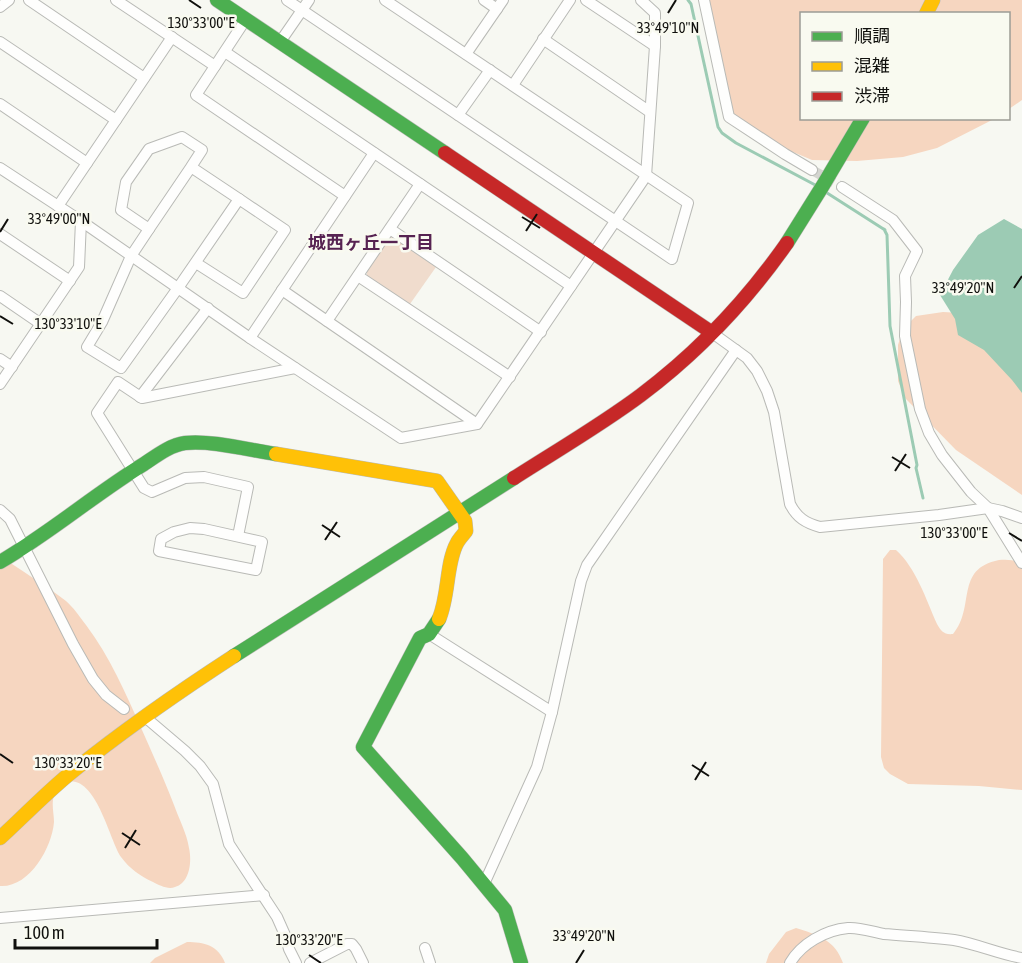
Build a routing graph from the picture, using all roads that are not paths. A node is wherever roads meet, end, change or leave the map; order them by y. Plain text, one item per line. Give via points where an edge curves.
1 (9, 0) edge
2 (29, 0) edge
3 (116, 0) edge
4 (217, 0) edge
5 (287, 0) edge
6 (309, 0) edge
7 (386, 0) edge
8 (484, 0) edge
9 (570, 0) edge
10 (586, 0) edge
11 (641, 0) edge
12 (705, 0) edge
13 (131, 4) edge
14 (500, 4) edge
15 (0, 7) edge
16 (302, 10) junction
17 (246, 19) junction
18 (172, 37) junction
19 (543, 39) junction
20 (0, 42) edge
21 (280, 42) junction
22 (655, 46) junction
23 (225, 52) junction
24 (466, 54) junction
25 (215, 66) junction
26 (490, 70) junction
27 (144, 78) junction
28 (513, 85) junction
29 (0, 104) edge
30 (650, 112) junction
31 (458, 115) junction
32 (116, 120) junction
33 (863, 120) edge
34 (374, 153) junction
35 (87, 163) junction
36 (191, 167) junction
37 (0, 168) edge
38 (812, 170) tunnel mouth
39 (646, 176) junction
40 (420, 184) junction
41 (842, 187) tunnel mouth
42 (345, 196) junction
43 (239, 199) junction
44 (58, 206) junction
45 (81, 221) junction
46 (615, 222) junction
47 (149, 229) junction
48 (390, 229) junction
49 (0, 234) edge
50 (594, 254) junction
51 (131, 256) junction
52 (196, 263) junction
53 (358, 276) junction
54 (69, 281) junction
55 (572, 286) junction
56 (178, 288) junction
57 (282, 290) junction
58 (0, 296) edge
59 (208, 308) junction
60 (327, 321) junction
61 (41, 324) junction
62 (541, 332) junction
63 (711, 332) junction
64 (250, 338) junction
65 (736, 350) junction
66 (0, 359) edge
67 (12, 367) junction
68 (295, 368) junction
69 (510, 377) junction
70 (0, 384) edge
71 (140, 397) junction
72 (477, 424) junction
73 (134, 470) junction
74 (988, 508) junction
75 (0, 510) edge
76 (460, 513) junction
77 (1022, 518) edge
78 (238, 536) junction
79 (24, 548) junction
80 (0, 562) edge
81 (1022, 563) edge
82 (429, 634) junction
83 (124, 710) dead end
84 (552, 712) junction
85 (145, 717) junction
86 (0, 838) edge
87 (484, 884) junction
88 (264, 895) junction
89 (0, 918) edge
90 (425, 948) dead end
91 (1022, 958) edge
92 (296, 963) edge
93 (310, 963) edge
94 (363, 963) edge
95 (430, 963) edge
96 (521, 963) edge
97 (789, 963) edge

1 - 15 street
2 - 27 street
3 - 13 street
4 - 17 street
5 - 16 street
6 - 16 street
7 - 24 street
8 - 14 street
9 - 19 street
10 - 22 street
11 - 22 street via 655,13
12 - 38 street via 729,117
13 - 18 street
14 - 24 street
16 - 21 street
16 - 31 street
17 - 21 street
17 - 23 street
18 - 25 street
18 - 27 street
19 - 28 street
19 - 30 street
20 - 32 street
21 - 50 street
22 - 30 street
23 - 25 street
23 - 34 street
24 - 26 street
25 - 42 street via 196,95
26 - 28 street
26 - 31 street
27 - 32 street
28 - 39 street
29 - 35 street
30 - 39 street
31 - 46 street
32 - 35 street
33 - 63 street via 779,253 746,296
34 - 40 street
34 - 42 street
35 - 44 street
36 - 43 street
36 - 47 street
36 - 47 street via 202,150 182,137 149,148 126,182 121,210
37 - 44 street
39 - 46 street
39 - 46 street via 687,203 672,259
40 - 48 street
40 - 55 street
41 - 74 street via 894,220 917,251 905,276 905,336 920,409 942,455
42 - 57 street
43 - 52 street
43 - 52 street via 285,230 243,293
44 - 45 street
45 - 51 street
45 - 54 street via 79,267
46 - 50 street
47 - 51 street
48 - 53 street
48 - 62 street
49 - 54 street
50 - 55 street
50 - 63 street
51 - 56 street
51 - 56 street via 87,347 121,368
52 - 56 street
53 - 60 street
53 - 69 street
54 - 61 street
55 - 62 street
56 - 59 street
57 - 60 street
57 - 64 street
58 - 61 street
59 - 64 street
59 - 71 street
60 - 72 street
61 - 67 street
62 - 69 street
63 - 65 street
63 - 76 street via 641,395
64 - 68 street
65 - 74 street via 757,371 767,391 790,504 800,519 820,527
65 - 84 street via 587,565
66 - 67 street
67 - 70 street
68 - 71 street
68 - 72 street via 400,438
69 - 72 street
71 - 73 street via 118,382 97,413
73 - 76 street via 182,442 201,442 437,481
73 - 78 street via 144,488 152,492 185,478 204,477 248,487
73 - 79 street
74 - 77 street
74 - 81 street
75 - 79 street via 10,519
76 - 82 street via 466,531 452,557 440,617
76 - 85 street
78 - 78 street via 190,528 161,539 159,550 256,570 262,542
79 - 80 street
79 - 83 street via 93,679
82 - 84 street
82 - 87 street via 420,638 363,747
84 - 87 street via 537,767
85 - 86 street via 66,777
85 - 88 street via 186,751 213,784 229,844
87 - 96 street via 505,910
88 - 89 street
88 - 92 street
90 - 95 street
91 - 97 street via 955,940 849,928 820,936 795,953
93 - 94 street via 351,944

